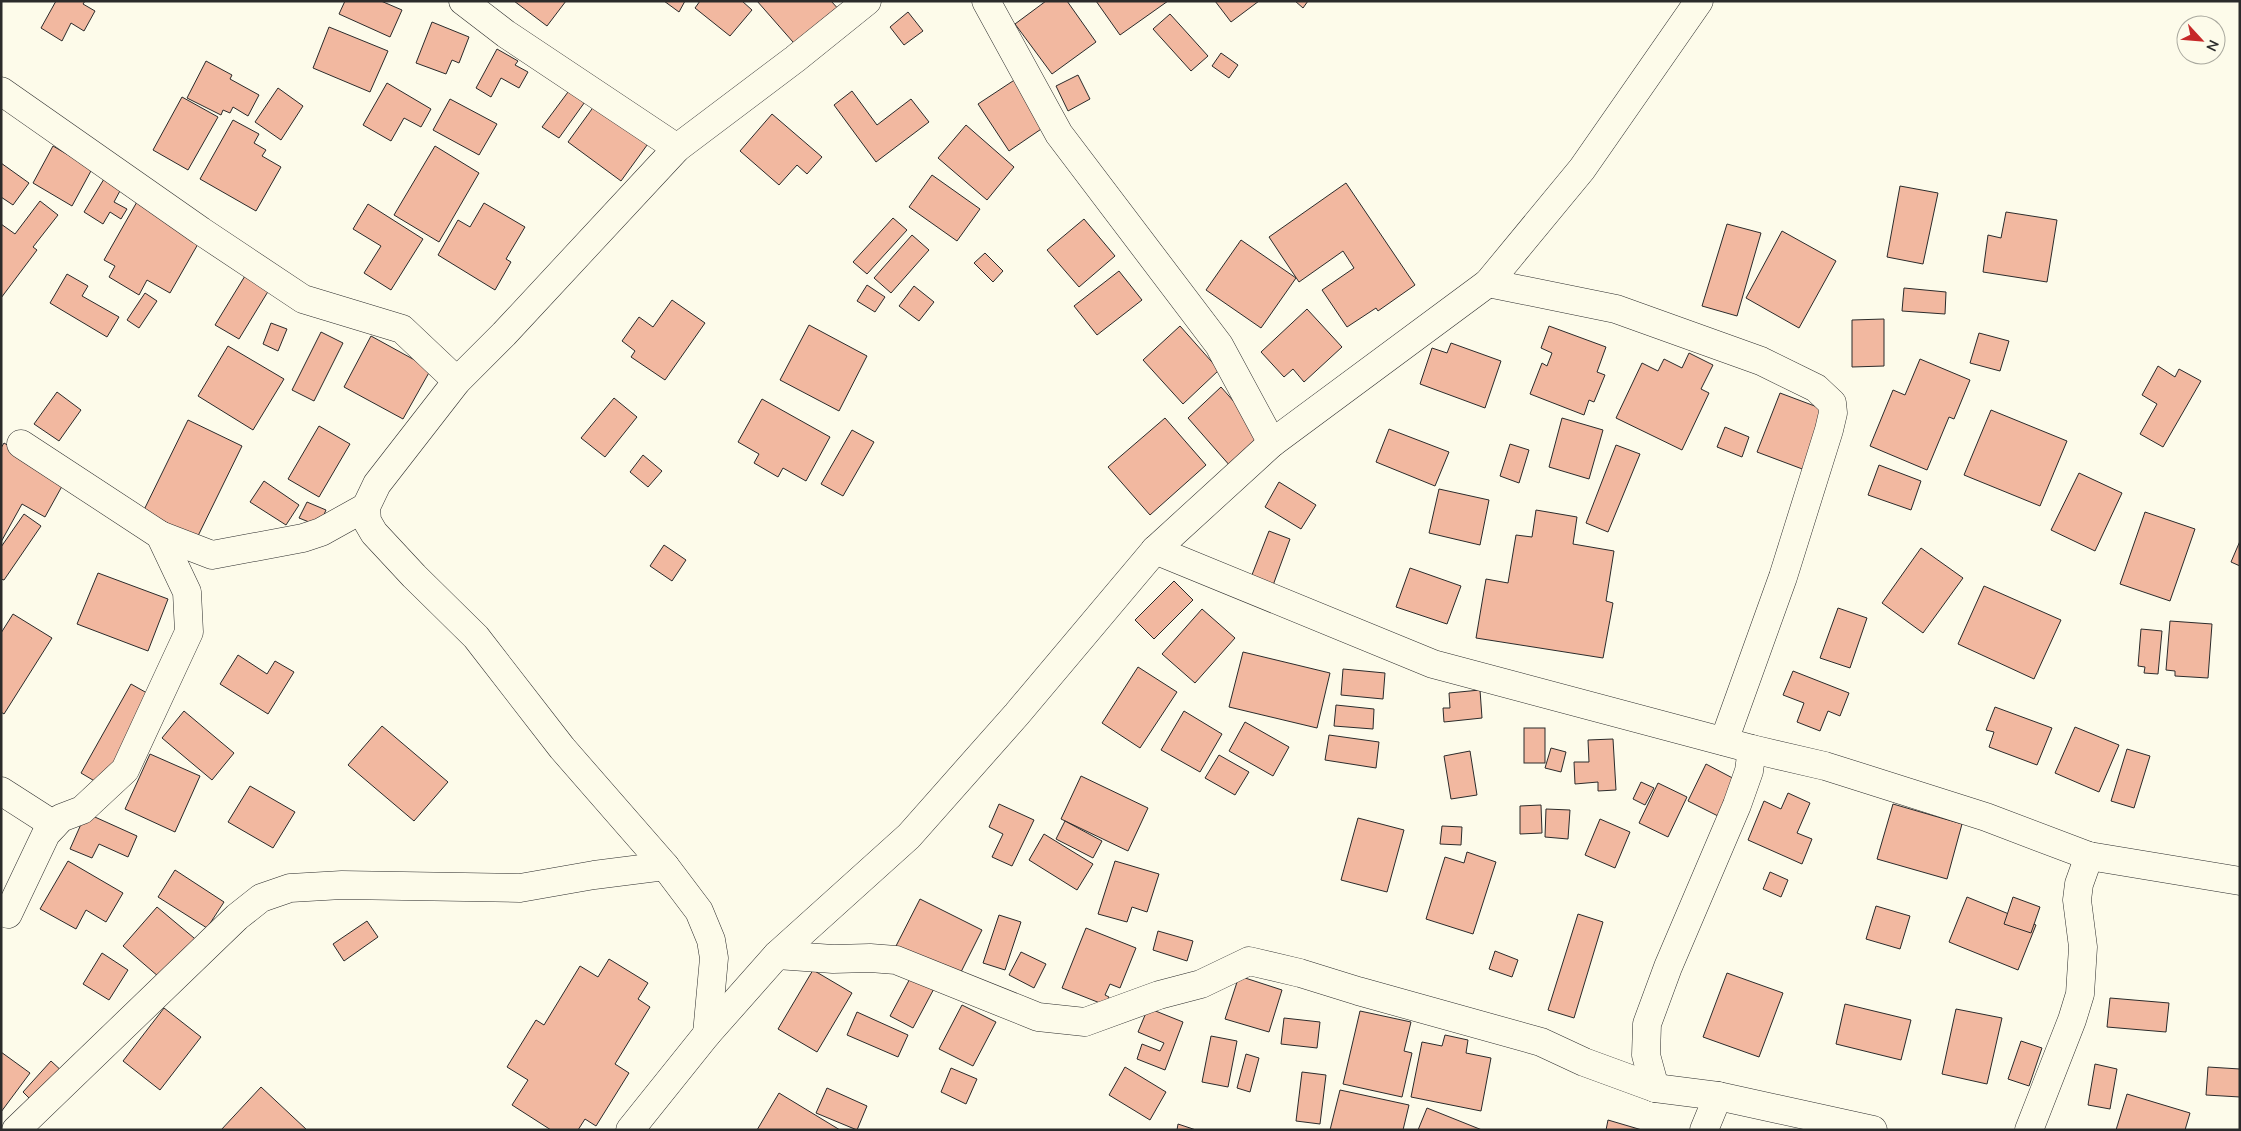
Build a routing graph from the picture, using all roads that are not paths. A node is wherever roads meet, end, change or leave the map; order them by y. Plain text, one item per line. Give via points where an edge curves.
1 (463, 1) edge
2 (867, 1) edge
3 (986, 1) edge
4 (1699, 1) edge
5 (4, 98) edge
6 (677, 148) junction
7 (1488, 284) junction
8 (457, 381) junction
9 (1272, 443) junction
10 (21, 444) dead end
11 (366, 507) junction
12 (160, 535) junction
13 (1155, 550) junction
14 (1724, 741) junction
15 (1752, 749) junction
16 (1, 791) edge
17 (54, 824) junction
18 (2089, 856) junction
19 (665, 866) junction
20 (2240, 881) edge
21 (8, 914) dead end
22 (777, 955) junction
23 (707, 1034) junction
24 (1655, 1088) junction
25 (1718, 1096) junction
26 (643, 1125) edge
27 (1861, 1128) edge
28 (16, 1130) edge
29 (1704, 1130) edge
30 (2029, 1130) edge

1 - 6 street via 506,34
2 - 6 street
3 - 9 street via 1060,134 1219,345
4 - 7 street via 1582,169
5 - 8 street via 304,299 402,329
6 - 8 street
7 - 9 street
7 - 14 street via 1616,309 1760,361 1816,388 1832,403 1829,430 1783,577
8 - 11 street via 377,484
9 - 13 street
10 - 12 street
11 - 12 street via 321,532 303,538 212,555
11 - 19 street via 367,521 374,533 476,636 562,748
12 - 17 street via 187,592 189,632 125,770 82,810
13 - 14 street via 1433,664
13 - 22 street via 910,836
14 - 15 street
15 - 18 street via 1825,766 1986,817
15 - 24 street via 1749,771 1737,805 1647,1024 1646,1056
16 - 17 street
17 - 21 street via 46,834
18 - 20 street
18 - 30 street via 2077,900 2083,948 2080,994
19 - 23 street via 699,912 711,940 714,976
19 - 28 street via 520,888 342,885 290,888 261,898 237,917
22 - 23 street
22 - 24 street via 896,960 1038,1017 1085,1022 1159,995 1201,984 1249,961 1540,1042
23 - 26 street
24 - 25 street
25 - 27 street
25 - 29 street

